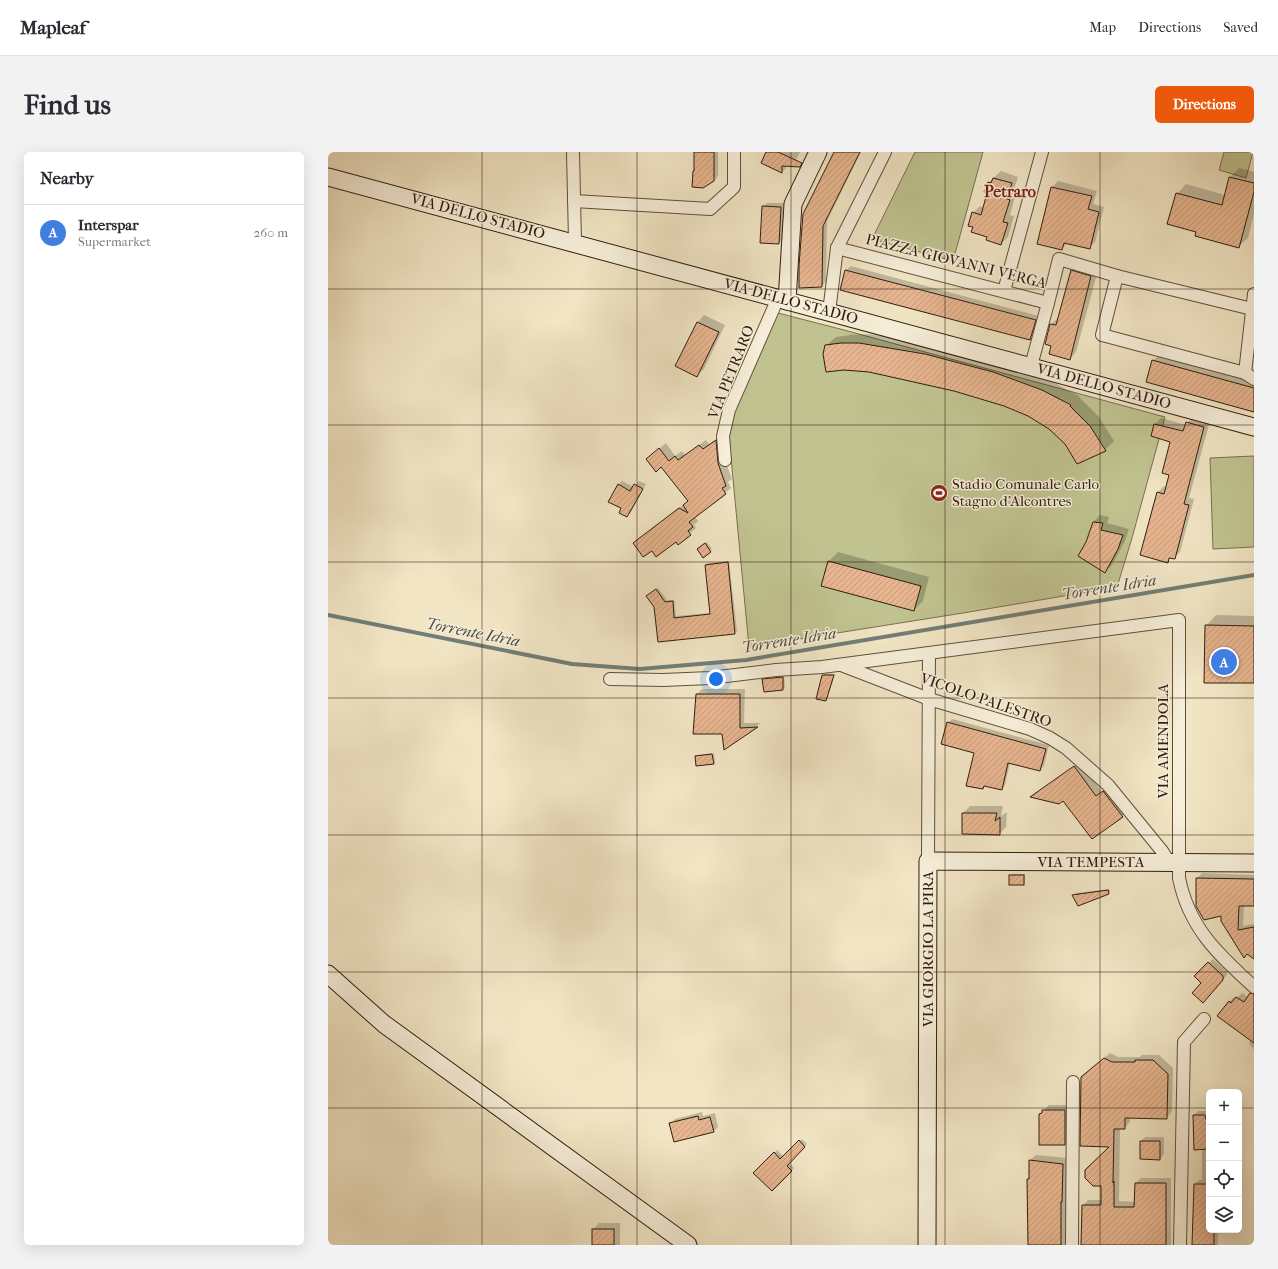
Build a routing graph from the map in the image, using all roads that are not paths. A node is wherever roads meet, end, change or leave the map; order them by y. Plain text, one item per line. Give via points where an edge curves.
1 (572, 152) edge
2 (734, 152) edge
3 (818, 152) edge
4 (885, 152) edge
5 (1042, 152) edge
6 (328, 177) edge
7 (574, 201) junction
8 (579, 242) junction
9 (837, 248) junction
10 (1118, 276) junction
11 (1004, 291) junction
12 (1254, 294) edge
13 (783, 299) junction
14 (1048, 303) junction
15 (1252, 309) junction
16 (829, 312) junction
17 (1031, 366) junction
18 (1250, 376) edge
19 (1254, 426) edge
20 (725, 460) dead end
21 (929, 653) junction
22 (840, 664) junction
23 (610, 679) dead end
24 (929, 699) junction
25 (928, 861) junction
26 (1174, 862) junction
27 (1254, 863) edge
28 (328, 974) edge
29 (1254, 987) edge
30 (1204, 1019) dead end
31 (1073, 1082) dead end
32 (688, 1245) edge
33 (927, 1245) edge
34 (1072, 1245) edge
35 (1180, 1245) edge

1 - 7 street
2 - 7 street via 734,187 710,209
3 - 13 street via 793,204
4 - 9 street, PIAZZA GIOVANNI VERGA
5 - 11 street
6 - 8 street, VIA DELLO STADIO
7 - 8 street
8 - 13 street, VIA DELLO STADIO
9 - 11 street, PIAZZA GIOVANNI VERGA
9 - 16 street
10 - 14 street, PIAZZA GIOVANNI VERGA via 1059,259
10 - 15 street
10 - 18 street via 1102,335
11 - 14 street, PIAZZA GIOVANNI VERGA
12 - 15 street
13 - 16 street, VIA DELLO STADIO
13 - 20 street, VIA PETRARO via 729,410 723,436
14 - 17 street
15 - 18 street
16 - 17 street, VIA DELLO STADIO
17 - 19 street, VIA DELLO STADIO
21 - 22 street
21 - 24 street, VIA GIORGIO LA PIRA
21 - 26 street, VIA AMENDOLA via 1179,620
22 - 23 street via 710,678
22 - 24 street, VICOLO PALESTRO
24 - 25 street, VIA GIORGIO LA PIRA
24 - 26 street, VICOLO PALESTRO via 1030,729 1066,748 1108,785
25 - 26 street, VIA TEMPESTA
25 - 33 street, VIA GIORGIO LA PIRA
26 - 27 street, VIA TEMPESTA
26 - 29 street, VIA AMENDOLA via 1188,910 1196,924 1218,952
28 - 32 street via 384,1024
30 - 35 street via 1184,1042
31 - 34 street

